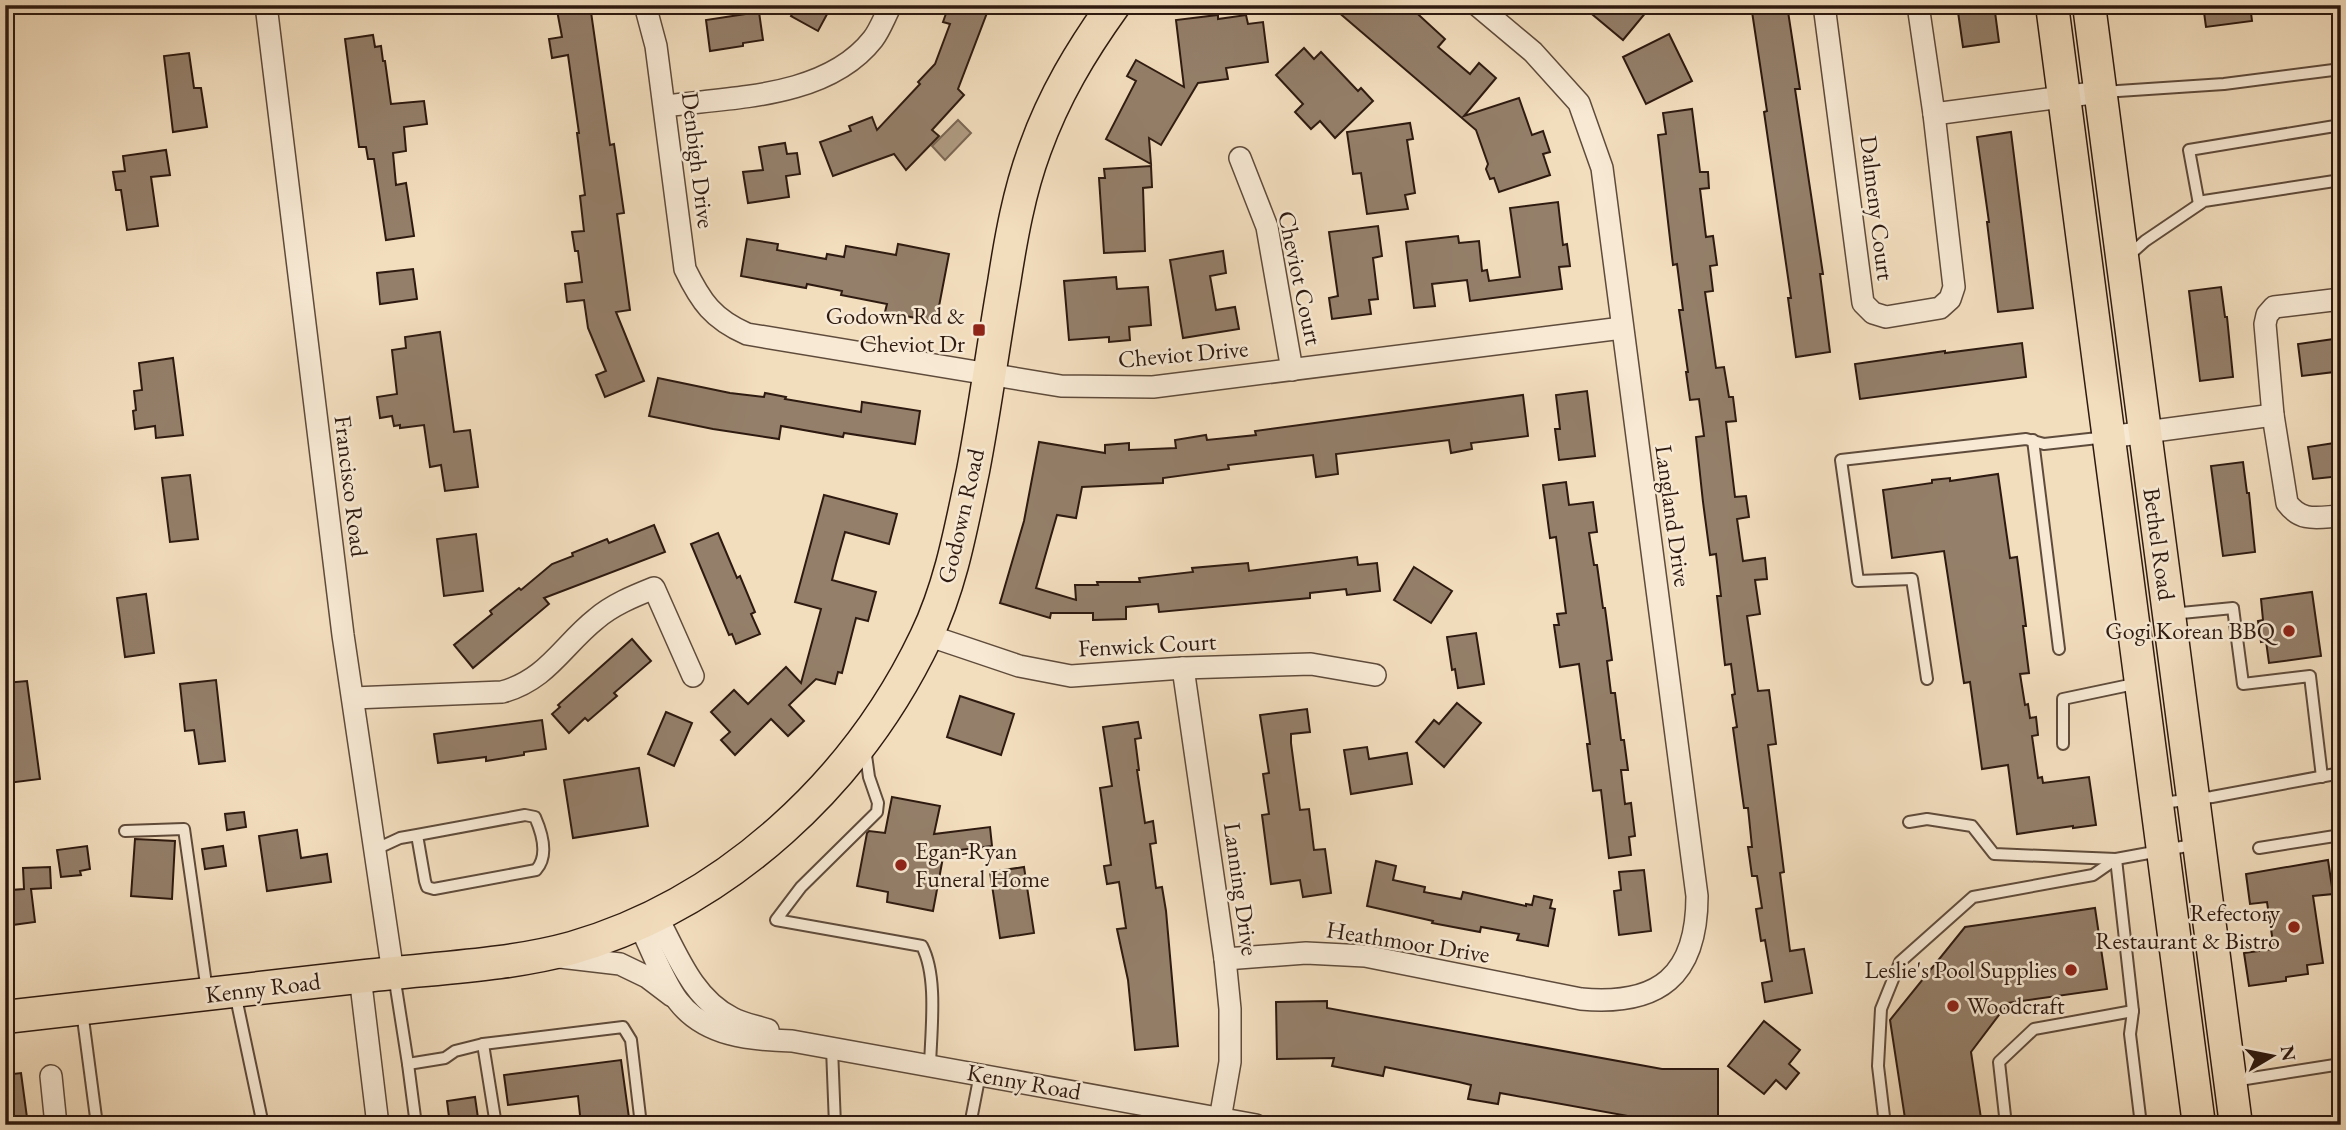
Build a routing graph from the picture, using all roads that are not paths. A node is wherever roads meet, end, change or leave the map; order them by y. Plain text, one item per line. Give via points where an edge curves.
1 (266, 5) edge
2 (645, 5) edge
3 (891, 5) edge
4 (1114, 5) edge
5 (1477, 5) edge
6 (1824, 5) edge
7 (1917, 5) edge
8 (2052, 5) edge
9 (2089, 5) edge
10 (2341, 69) edge
11 (2100, 92) junction
12 (2064, 97) junction
13 (665, 106) junction
14 (1934, 114) junction
15 (2341, 125) edge
16 (1240, 158) dead end
17 (2341, 180) edge
18 (2199, 204) junction
19 (2122, 261) junction
20 (2341, 299) edge
21 (713, 314) joint
22 (1622, 328) junction
23 (1292, 370) junction
24 (989, 375) junction
25 (2273, 415) junction
26 (2144, 432) junction
27 (2109, 436) junction
28 (2032, 440) junction
29 (2341, 516) edge
30 (2168, 615) junction
31 (927, 635) junction
32 (2059, 649) dead end
33 (1183, 668) junction
34 (1375, 674) dead end
35 (692, 676) dead end
36 (1927, 679) dead end
37 (2142, 683) junction
38 (353, 698) junction
39 (863, 742) junction
40 (2063, 744) dead end
41 (2339, 774) edge
42 (2322, 777) junction
43 (2193, 799) junction
44 (2341, 799) edge
45 (2158, 804) junction
46 (1909, 822) dead end
47 (125, 831) dead end
48 (417, 835) junction
49 (2341, 835) edge
50 (2199, 844) junction
51 (2259, 848) dead end
52 (374, 850) junction
53 (2164, 850) junction
54 (2116, 859) junction
55 (647, 919) junction
56 (520, 958) junction
57 (1225, 959) junction
58 (393, 972) junction
59 (360, 976) junction
60 (221, 992) junction
61 (677, 999) junction
62 (1581, 999) joint
63 (82, 1008) junction
64 (2133, 1011) junction
65 (5, 1017) edge
66 (792, 1041) junction
67 (483, 1044) junction
68 (832, 1048) junction
69 (408, 1064) junction
70 (2341, 1064) edge
71 (930, 1066) junction
72 (980, 1074) junction
73 (51, 1076) dead end
74 (2230, 1081) junction
75 (1220, 1121) edge
76 (57, 1125) edge
77 (97, 1125) edge
78 (263, 1125) edge
79 (378, 1125) edge
80 (416, 1125) edge
81 (496, 1125) edge
82 (641, 1125) edge
83 (835, 1125) edge
84 (970, 1125) edge
85 (1256, 1125) edge
86 (1885, 1125) edge
87 (2006, 1125) edge
88 (2141, 1125) edge
89 (2199, 1125) edge
90 (2236, 1125) edge

1 - 38 street, Francisco Road
2 - 13 street, Denbigh Drive
3 - 13 street via 873,39 846,64 814,81 779,91
4 - 24 main road, Godown Road via 1071,69 1034,151 1012,234
5 - 22 street, Langland Drive via 1533,52 1579,103 1602,168
6 - 14 street, Dalmeny Court via 1863,303 1886,317 1940,308 1954,287
7 - 14 street, Dalmeny Court
8 - 12 main road, Bethel Road
9 - 11 main road, Bethel Road
10 - 11 lane via 2224,84
11 - 12 street
11 - 19 main road, Bethel Road
12 - 14 street
12 - 27 main road, Bethel Road
13 - 21 street, Denbigh Drive via 685,269
15 - 18 lane via 2189,150
16 - 23 street, Cheviot Court via 1266,227
17 - 18 lane
18 - 19 lane
19 - 26 main road, Bethel Road
20 - 25 street via 2274,307 2267,314 2264,324
21 - 24 street, Cheviot Drive via 747,334
22 - 23 street, Cheviot Drive
22 - 62 street, Langland Drive via 1697,918 1686,960 1672,978 1629,999
23 - 24 street, Cheviot Drive via 1153,387 1061,386
24 - 31 main road, Godown Road via 957,548
25 - 26 street
25 - 29 street via 2287,503 2305,517
26 - 27 street
26 - 30 main road, Bethel Road
27 - 28 lane via 2044,444
27 - 37 main road, Bethel Road
28 - 32 lane
28 - 36 lane via 1842,460 1858,581 1912,579
30 - 42 lane via 2232,608 2243,684 2310,676
30 - 43 main road, Bethel Road
31 - 33 street, Fenwick Court via 1020,666 1071,676
31 - 39 main road, Godown Road
33 - 34 street, Fenwick Court via 1311,664
33 - 57 street, Lanning Drive
35 - 38 street via 654,588 596,618 555,660 519,687 502,692
37 - 40 lane via 2063,699
37 - 45 main road, Bethel Road
38 - 52 street, Francisco Road
39 - 55 main road, Godown Road via 832,781 758,849 709,885
39 - 71 lane via 877,812 802,887 776,920 922,946 929,960 931,984
41 - 42 lane
41 - 44 lane
42 - 43 lane
43 - 45 lane
43 - 50 main road, Bethel Road
45 - 53 main road, Bethel Road
46 - 54 lane via 1927,819 1972,826 1994,855
47 - 60 lane via 184,829
48 - 48 lane via 535,817 543,863 536,870 434,889 425,881
48 - 52 lane
49 - 51 lane
50 - 53 lane
50 - 74 main road, Bethel Road
52 - 58 street, Francisco Road
53 - 54 lane
53 - 89 main road, Bethel Road
54 - 64 lane
54 - 86 lane via 2093,875 1973,897 1899,962 1881,1009 1878,1066
55 - 56 main road, Kenny Road via 570,948
55 - 61 street, Kenny Road
55 - 66 street, Kenny Road via 715,1008
56 - 58 main road, Kenny Road
56 - 61 street, Kenny Road via 565,957 620,964
57 - 62 street, Heathmoor Drive via 1306,953 1365,956
57 - 75 street, Lanning Drive via 1230,1062
58 - 59 main road, Kenny Road
58 - 69 lane
59 - 60 main road, Kenny Road
59 - 79 street
60 - 63 main road, Kenny Road
60 - 78 lane
61 - 66 street, Kenny Road via 709,1027 755,1039
63 - 65 main road, Kenny Road
63 - 77 lane
64 - 87 lane via 2034,1029 1999,1062
64 - 88 lane via 2130,1034
66 - 68 street, Kenny Road
67 - 69 lane via 445,1058
67 - 81 lane
67 - 82 lane via 623,1027 631,1040
68 - 71 street, Kenny Road
68 - 83 lane
69 - 80 lane
70 - 74 lane
71 - 72 street, Kenny Road
72 - 75 street, Kenny Road
72 - 84 lane
73 - 76 street
74 - 90 main road, Bethel Road
75 - 85 street, Kenny Road

